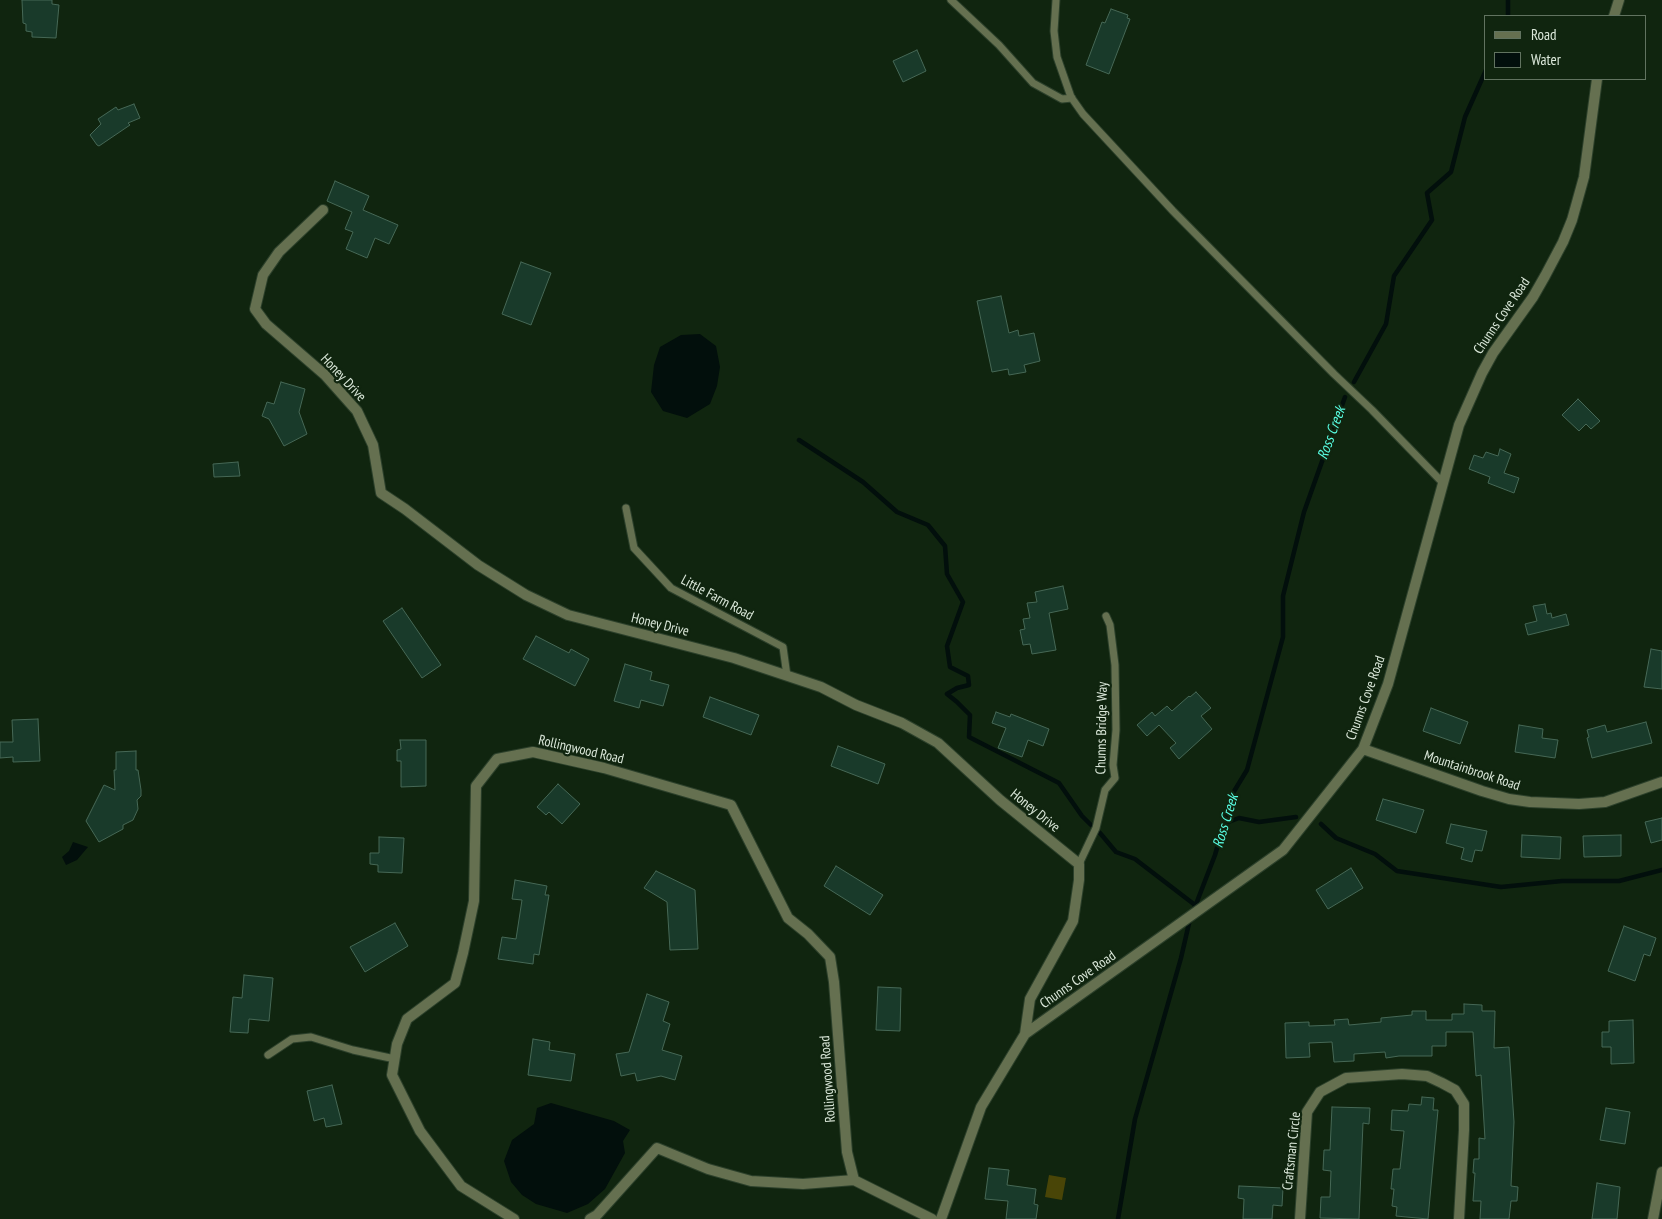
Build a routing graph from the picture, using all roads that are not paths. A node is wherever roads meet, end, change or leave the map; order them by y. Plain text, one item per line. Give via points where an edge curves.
1 (951, 0) edge
2 (1056, 0) edge
3 (1619, 0) edge
4 (1614, 15) edge
5 (1597, 80) edge
6 (1072, 98) junction
7 (322, 210) dead end
8 (1443, 483) junction
9 (626, 508) dead end
10 (1106, 616) dead end
11 (787, 676) junction
12 (1363, 749) junction
13 (1662, 782) edge
14 (1079, 864) junction
15 (1026, 1034) junction
16 (268, 1055) dead end
17 (395, 1059) junction
18 (1662, 1172) edge
19 (854, 1180) junction
20 (514, 1219) edge
21 (590, 1219) edge
22 (932, 1219) edge
23 (942, 1219) edge
24 (1300, 1219) edge
25 (1459, 1219) edge
26 (1653, 1219) edge

1 - 6 lane via 1033,83 1062,99
2 - 6 lane via 1054,31 1057,57
3 - 4 street
5 - 8 street, Chunns Cove Road via 1584,177 1572,220 1533,297 1493,353 1472,393 1459,425
6 - 8 lane via 1174,212
7 - 11 street, Honey Drive via 279,252 263,276 255,309 266,324 325,376 357,411 373,445 381,493 478,565 526,595 568,615 734,658
8 - 12 street, Chunns Cove Road via 1388,684
9 - 11 lane, Little Farm Road via 634,548 671,588 783,647
10 - 14 lane, Chunns Bridge Way via 1115,665 1115,778 1105,790 1096,828
11 - 14 street, Honey Drive via 821,687 938,743 1000,800
12 - 13 street, Mountainbrook Road via 1482,791 1530,802 1605,802
12 - 15 street, Chunns Cove Road via 1283,850
14 - 15 street via 1073,921 1030,999
15 - 23 street, Chunns Cove Road via 981,1107
16 - 17 lane via 292,1039 311,1037
17 - 19 street, Rollingwood Road via 407,1018 455,983 464,953 474,901 476,786 498,759 533,752 604,768 731,804 788,918 830,957 847,1152
17 - 20 street, Rollingwood Road via 392,1075 420,1131 461,1186
18 - 26 street
19 - 21 street via 803,1184 751,1181 708,1169 657,1148
19 - 22 street
24 - 25 street, Craftsman Circle via 1307,1112 1320,1092 1346,1078 1402,1074 1427,1076 1442,1082 1455,1090 1464,1104

